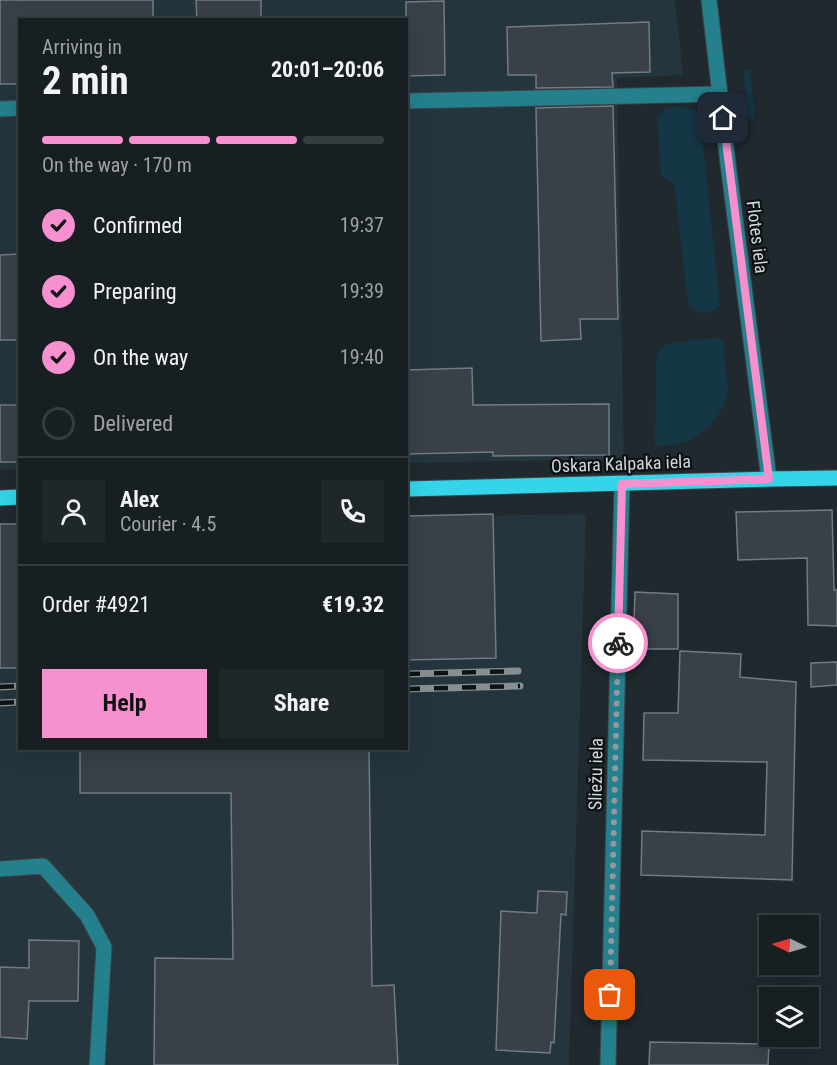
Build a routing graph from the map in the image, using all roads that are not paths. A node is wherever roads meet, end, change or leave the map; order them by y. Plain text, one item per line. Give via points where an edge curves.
1 (709, 0) edge
2 (720, 94) junction
3 (408, 100) edge
4 (18, 108) edge
5 (0, 109) edge
6 (837, 478) edge
7 (769, 479) junction
8 (622, 484) junction
9 (408, 489) edge
10 (18, 497) edge
11 (0, 498) edge
12 (0, 869) edge
13 (98, 1065) edge
14 (608, 1065) edge

1 - 2 street, Flotes iela
2 - 3 street
2 - 7 street, Flotes iela
4 - 5 street
6 - 7 main road, Oskara Kalpaka iela
7 - 8 main road, Oskara Kalpaka iela
8 - 9 main road, Oskara Kalpaka iela
8 - 14 street, Sliežu iela
10 - 11 main road
12 - 13 street via 43,866 87,915 104,947

